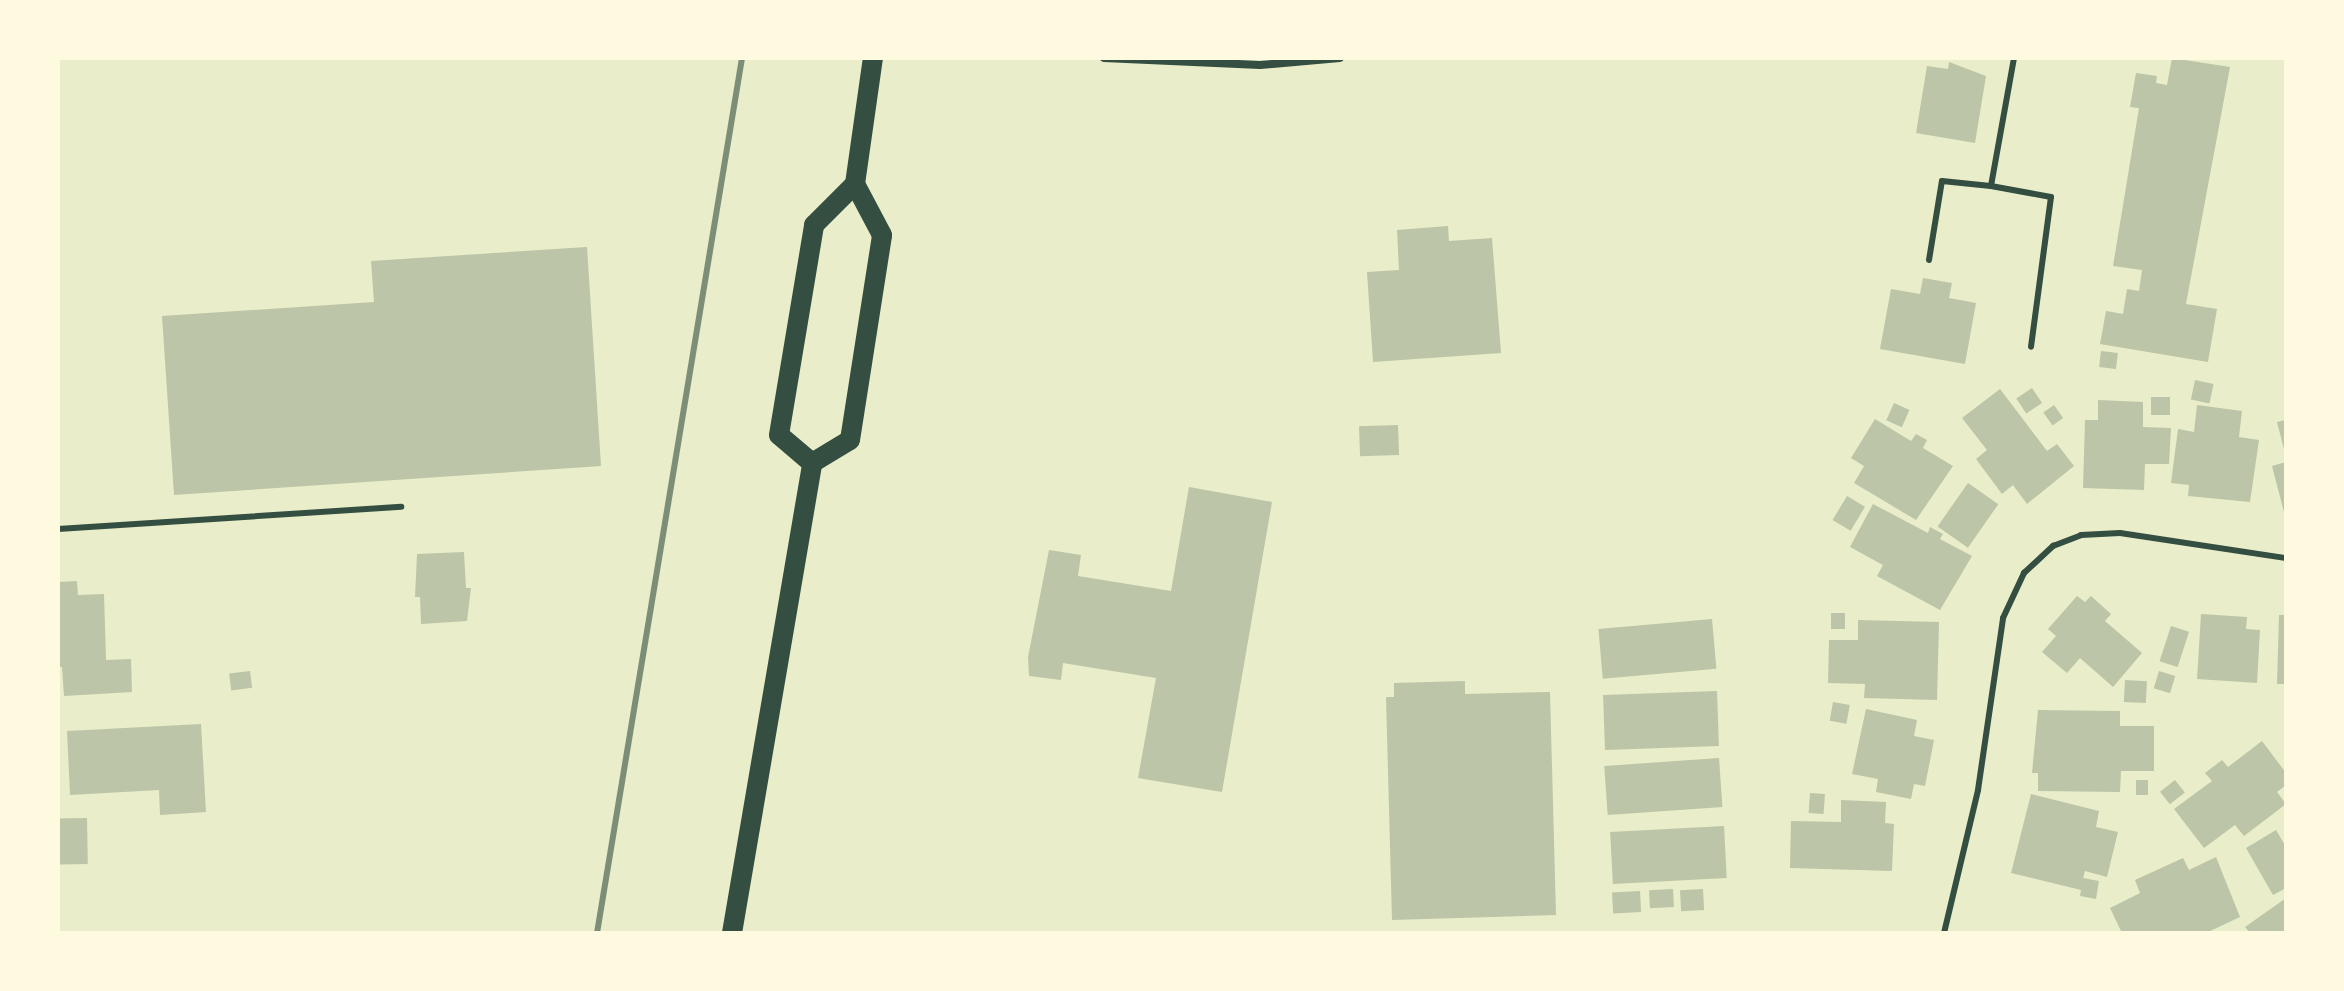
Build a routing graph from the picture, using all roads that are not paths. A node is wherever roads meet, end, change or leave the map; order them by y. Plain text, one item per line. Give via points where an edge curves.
1 (873, 58) edge
2 (1104, 58) edge
3 (1340, 58) edge
4 (2014, 58) edge
5 (1329, 59) edge
6 (855, 184) junction
7 (1991, 186) junction
8 (1929, 260) dead end
9 (2031, 347) dead end
10 (812, 463) junction
11 (401, 507) dead end
12 (58, 529) edge
13 (2286, 558) edge
14 (732, 933) edge
15 (1944, 933) edge

1 - 6 main road
2 - 5 street via 1260,65
3 - 5 street
4 - 7 lane
6 - 10 main road via 882,235 850,440
6 - 10 main road via 814,225 779,435
7 - 8 lane via 1942,181
7 - 9 lane via 2051,197
10 - 14 main road
11 - 12 lane
13 - 15 lane via 2120,533 2081,535 2053,546 2024,573 2003,618 1978,790

